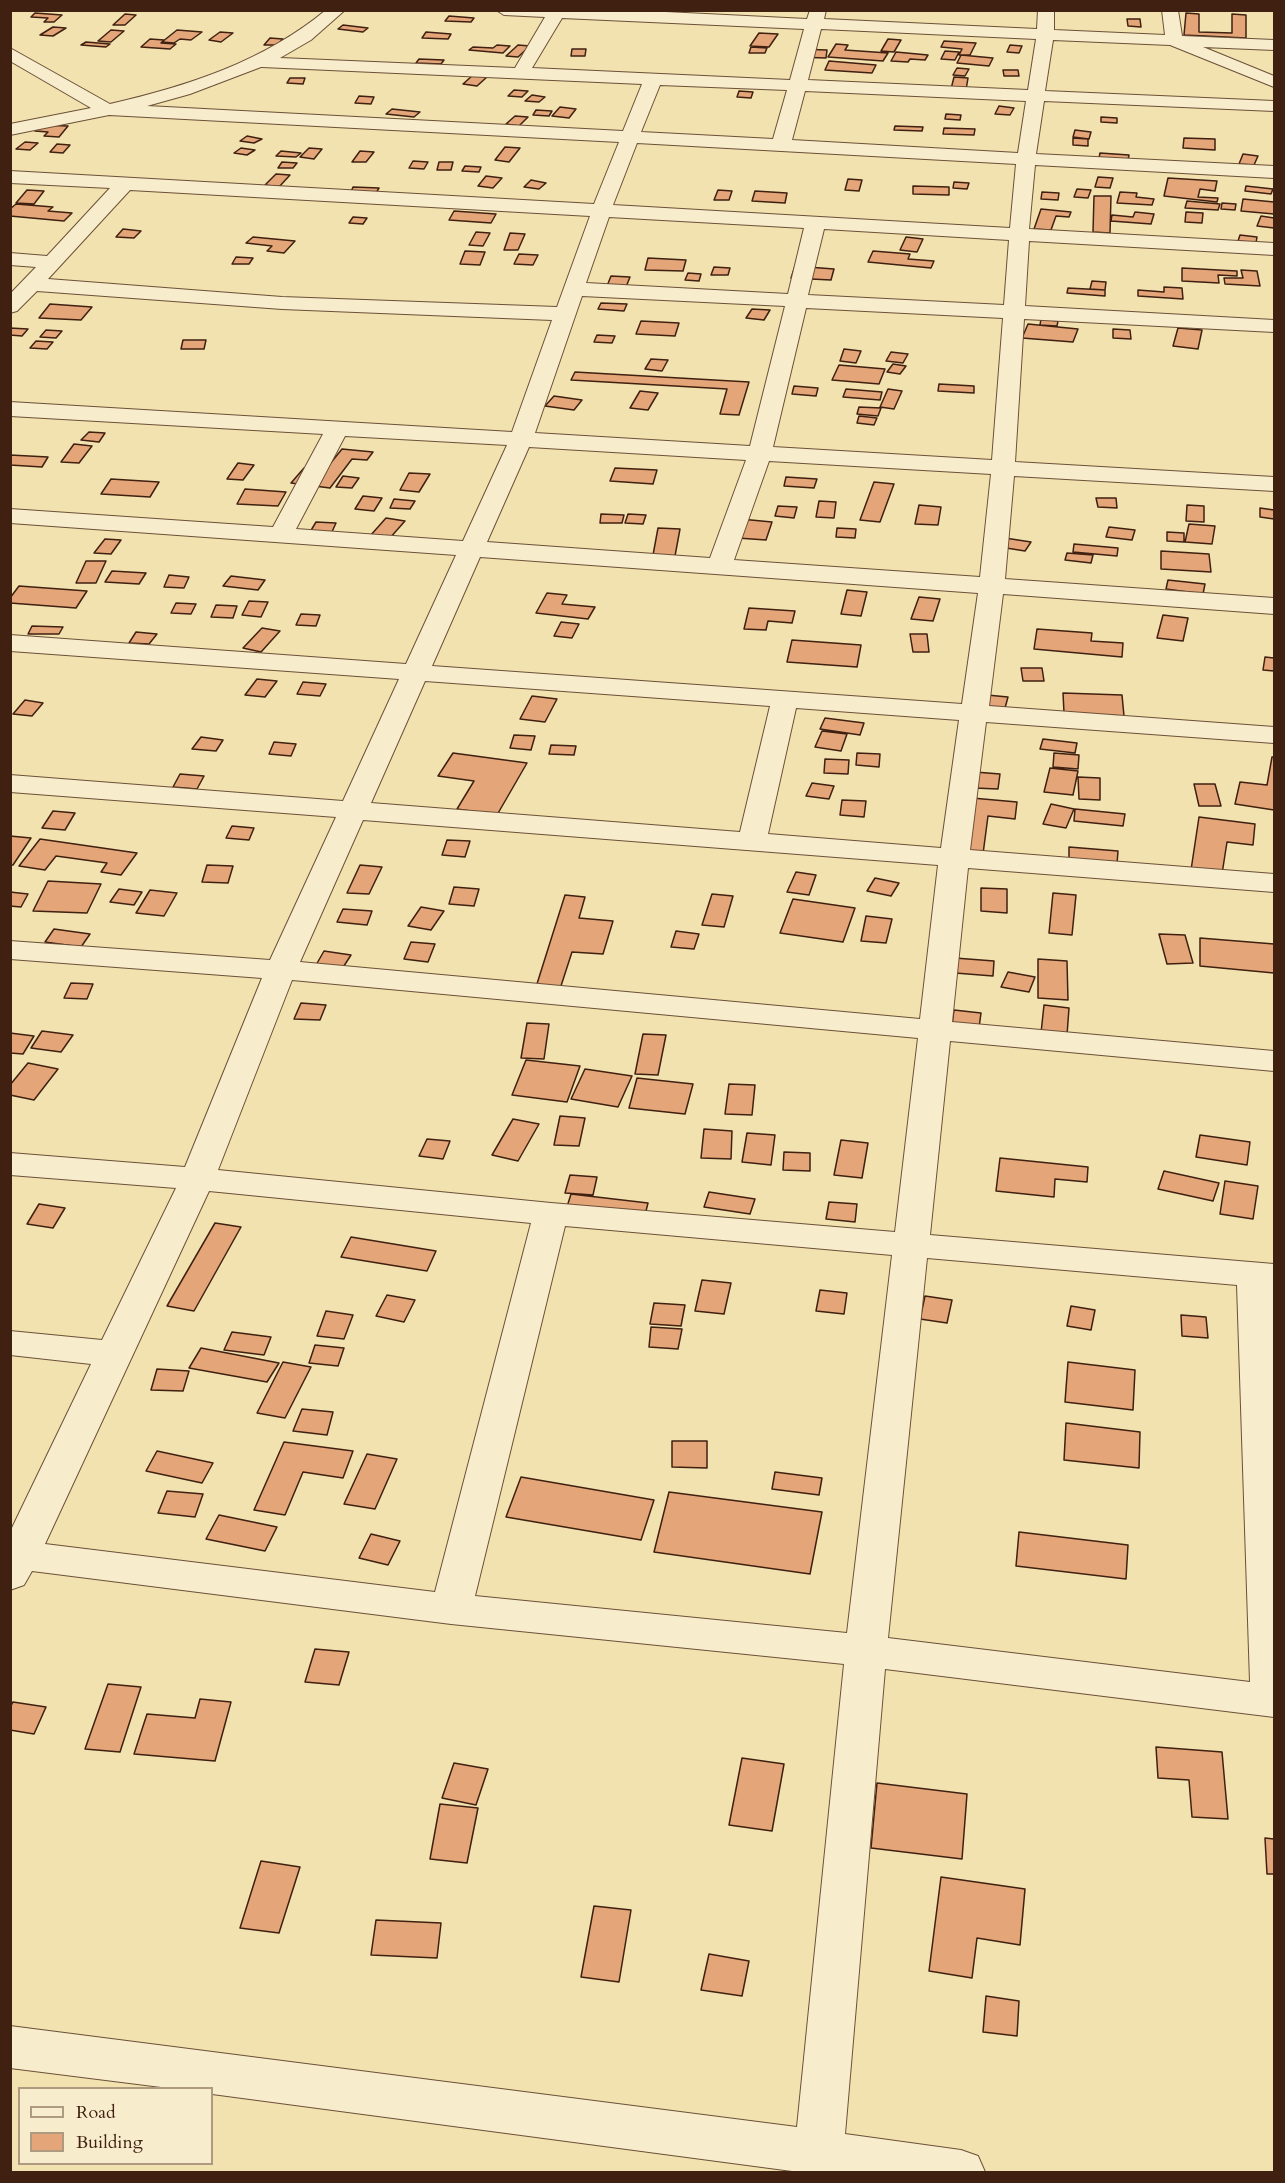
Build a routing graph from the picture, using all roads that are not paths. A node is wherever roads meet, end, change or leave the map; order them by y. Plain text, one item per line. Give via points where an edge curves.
1 (337, 10) edge
2 (504, 10) edge
3 (1046, 10) edge
4 (1170, 10) edge
5 (556, 13) junction
6 (689, 15) edge
7 (816, 18) edge
8 (1045, 36) junction
9 (1174, 41) junction
10 (1275, 45) edge
11 (10, 53) edge
12 (262, 62) junction
13 (521, 73) junction
14 (653, 79) junction
15 (1275, 82) edge
16 (798, 85) junction
17 (1036, 95) junction
18 (1275, 106) edge
19 (106, 110) junction
20 (10, 130) edge
21 (631, 137) junction
22 (781, 145) junction
23 (1026, 159) junction
24 (1275, 172) edge
25 (10, 177) edge
26 (125, 184) junction
27 (601, 212) junction
28 (815, 224) junction
29 (1019, 234) junction
30 (1275, 249) edge
31 (10, 259) edge
32 (52, 262) junction
33 (32, 284) junction
34 (574, 289) junction
35 (795, 300) junction
36 (10, 307) edge
37 (1015, 311) junction
38 (565, 314) junction
39 (1275, 326) edge
40 (13, 412) edge
41 (338, 428) junction
42 (521, 438) junction
43 (760, 454) junction
44 (1004, 470) junction
45 (1275, 484) edge
46 (10, 516) edge
47 (281, 535) junction
48 (470, 548) junction
49 (720, 565) junction
50 (992, 584) junction
51 (1275, 606) edge
52 (10, 643) edge
53 (417, 672) junction
54 (785, 699) junction
55 (975, 712) junction
56 (1275, 735) edge
57 (10, 783) edge
58 (355, 809) junction
59 (752, 841) junction
60 (954, 857) junction
61 (1275, 883) edge
62 (10, 950) edge
63 (281, 970) junction
64 (935, 1032) junction
65 (1275, 1061) edge
66 (10, 1164) edge
67 (197, 1179) junction
68 (551, 1214) junction
69 (911, 1245) junction
70 (1265, 1275) edge
71 (10, 1344) edge
72 (114, 1354) junction
73 (14, 1561) edge
74 (451, 1609) junction
75 (866, 1651) junction
76 (1273, 1701) edge
77 (10, 2047) edge
78 (818, 2162) edge
79 (961, 2172) edge

1 - 12 street via 316,30
2 - 5 street
3 - 8 street
4 - 9 street
5 - 6 street
5 - 13 street
6 - 7 street
7 - 8 street
7 - 16 street
8 - 9 street
8 - 17 street
9 - 10 street
9 - 15 street
11 - 19 street
12 - 13 street
12 - 19 street via 225,77
13 - 14 street
14 - 16 street
14 - 21 street
16 - 17 street
16 - 22 street
17 - 18 street
17 - 23 street
19 - 20 street
19 - 21 street
21 - 22 street
21 - 27 street
22 - 23 street
23 - 24 street
23 - 29 street
25 - 26 street
26 - 27 street
26 - 32 street
27 - 28 street
27 - 34 street
28 - 29 street
28 - 35 street
29 - 30 street
29 - 37 street
31 - 32 street
32 - 33 street
33 - 36 street
33 - 38 street via 282,303
34 - 35 street
34 - 38 street
35 - 37 street
35 - 43 street
37 - 39 street
37 - 44 street
38 - 42 street
40 - 41 street
41 - 42 street
41 - 47 street
42 - 43 street
42 - 48 street
43 - 44 street
43 - 49 street
44 - 45 street
44 - 50 street
46 - 47 street
47 - 48 street
48 - 49 street
48 - 53 street
49 - 50 street
50 - 51 street
50 - 55 street
52 - 53 street
53 - 54 street
53 - 58 street
54 - 55 street
54 - 59 street
55 - 56 street
55 - 60 street
57 - 58 street
58 - 59 street
58 - 63 street
59 - 60 street
60 - 61 street
60 - 64 street
62 - 63 street
63 - 64 street
63 - 67 street
64 - 65 street
64 - 69 street
66 - 67 street
67 - 68 street
67 - 72 street
68 - 69 street
68 - 74 street
69 - 70 street
69 - 75 street
70 - 76 street
71 - 72 street
72 - 73 street
73 - 74 street
74 - 75 street
75 - 76 street
75 - 78 street
77 - 78 street
78 - 79 street

